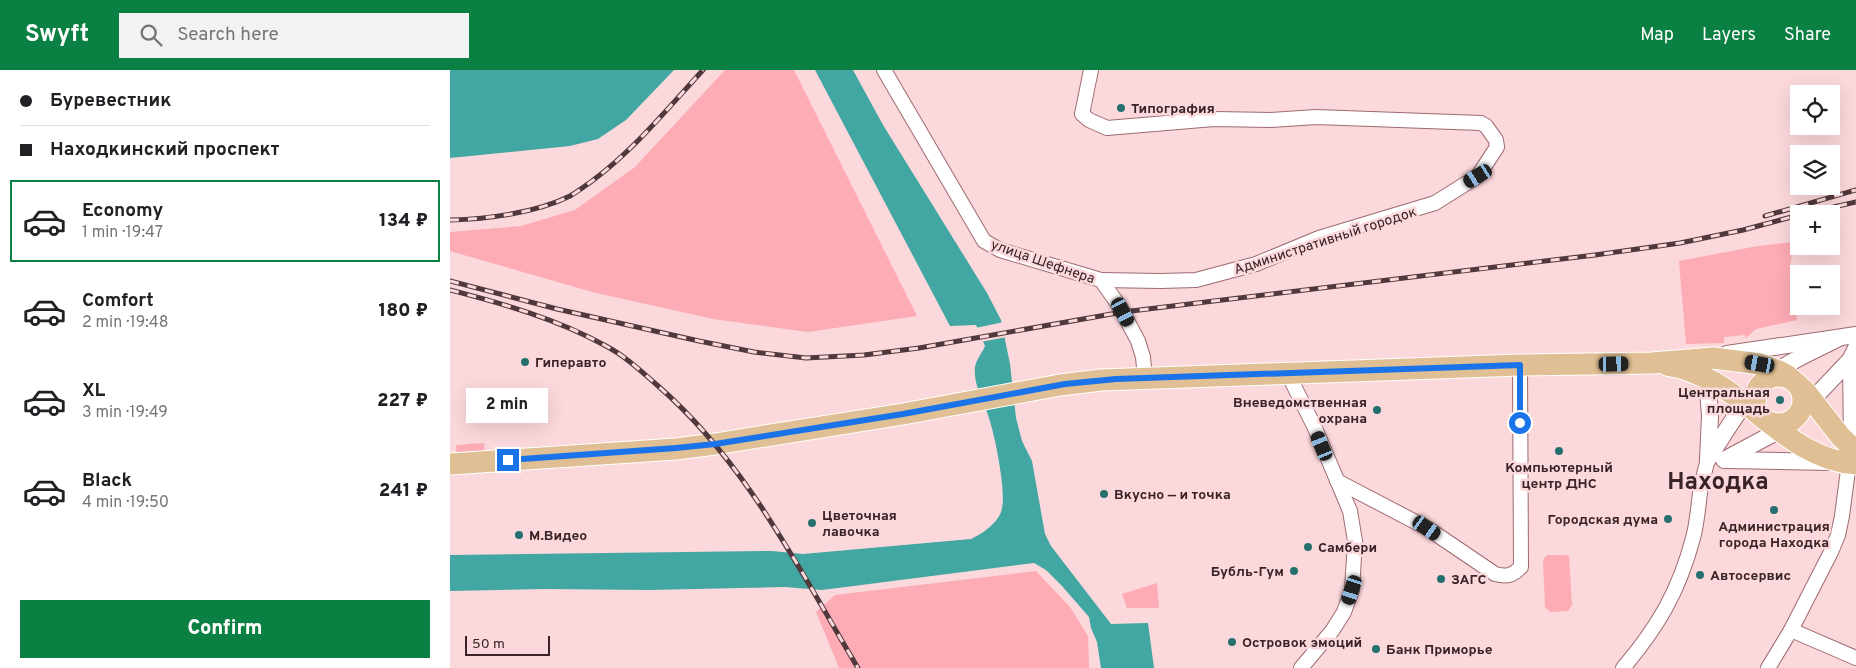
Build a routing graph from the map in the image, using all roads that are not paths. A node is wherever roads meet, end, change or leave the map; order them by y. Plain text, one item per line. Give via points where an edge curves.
1 (884, 70) edge
2 (1091, 70) edge
3 (1101, 280) junction
4 (1856, 335) edge
5 (1839, 338) junction
6 (1853, 354) edge
7 (1520, 365) junction
8 (1703, 368) junction
9 (1288, 374) junction
10 (1771, 377) junction
11 (1145, 378) junction
12 (1796, 384) junction
13 (1812, 399) junction
14 (1745, 403) junction
15 (1762, 417) junction
16 (1788, 424) junction
17 (1849, 458) edge
18 (1716, 459) junction
19 (450, 464) edge
20 (1337, 481) junction
21 (1791, 630) junction
22 (1856, 658) edge
23 (1301, 668) edge
24 (1623, 668) edge
25 (1768, 668) edge

1 - 3 street, улица Шефнера via 984,241 1000,250
2 - 3 street, Административный городок via 1082,114 1107,128 1214,119 1316,117 1481,123 1496,140 1496,146 1478,176 1435,204 1319,238 1256,264 1196,280
3 - 11 street, улица Шефнера via 1138,341
4 - 5 street
5 - 8 street
5 - 10 street
6 - 13 street
6 - 17 street
7 - 8 main road via 1652,363
7 - 9 main road
7 - 20 street via 1521,567 1514,574 1506,577 1495,574 1427,528
8 - 10 main road via 1749,362 1760,364
8 - 14 main road
8 - 18 street via 1710,395
9 - 11 main road
9 - 20 street
10 - 12 main road
10 - 14 street
10 - 15 main road via 1758,389 1756,404
11 - 19 main road via 1033,389 903,414 686,447
12 - 13 main road
12 - 16 main road via 1803,404
13 - 16 street
13 - 17 main road via 1836,431
14 - 15 main road
14 - 18 street
15 - 16 main road
16 - 17 main road via 1812,452
16 - 18 street
17 - 18 street
17 - 21 street via 1838,534
18 - 24 street via 1700,490 1694,536 1681,580 1646,641
20 - 23 street via 1350,511 1356,541 1352,590 1332,631
21 - 22 street
21 - 25 street

